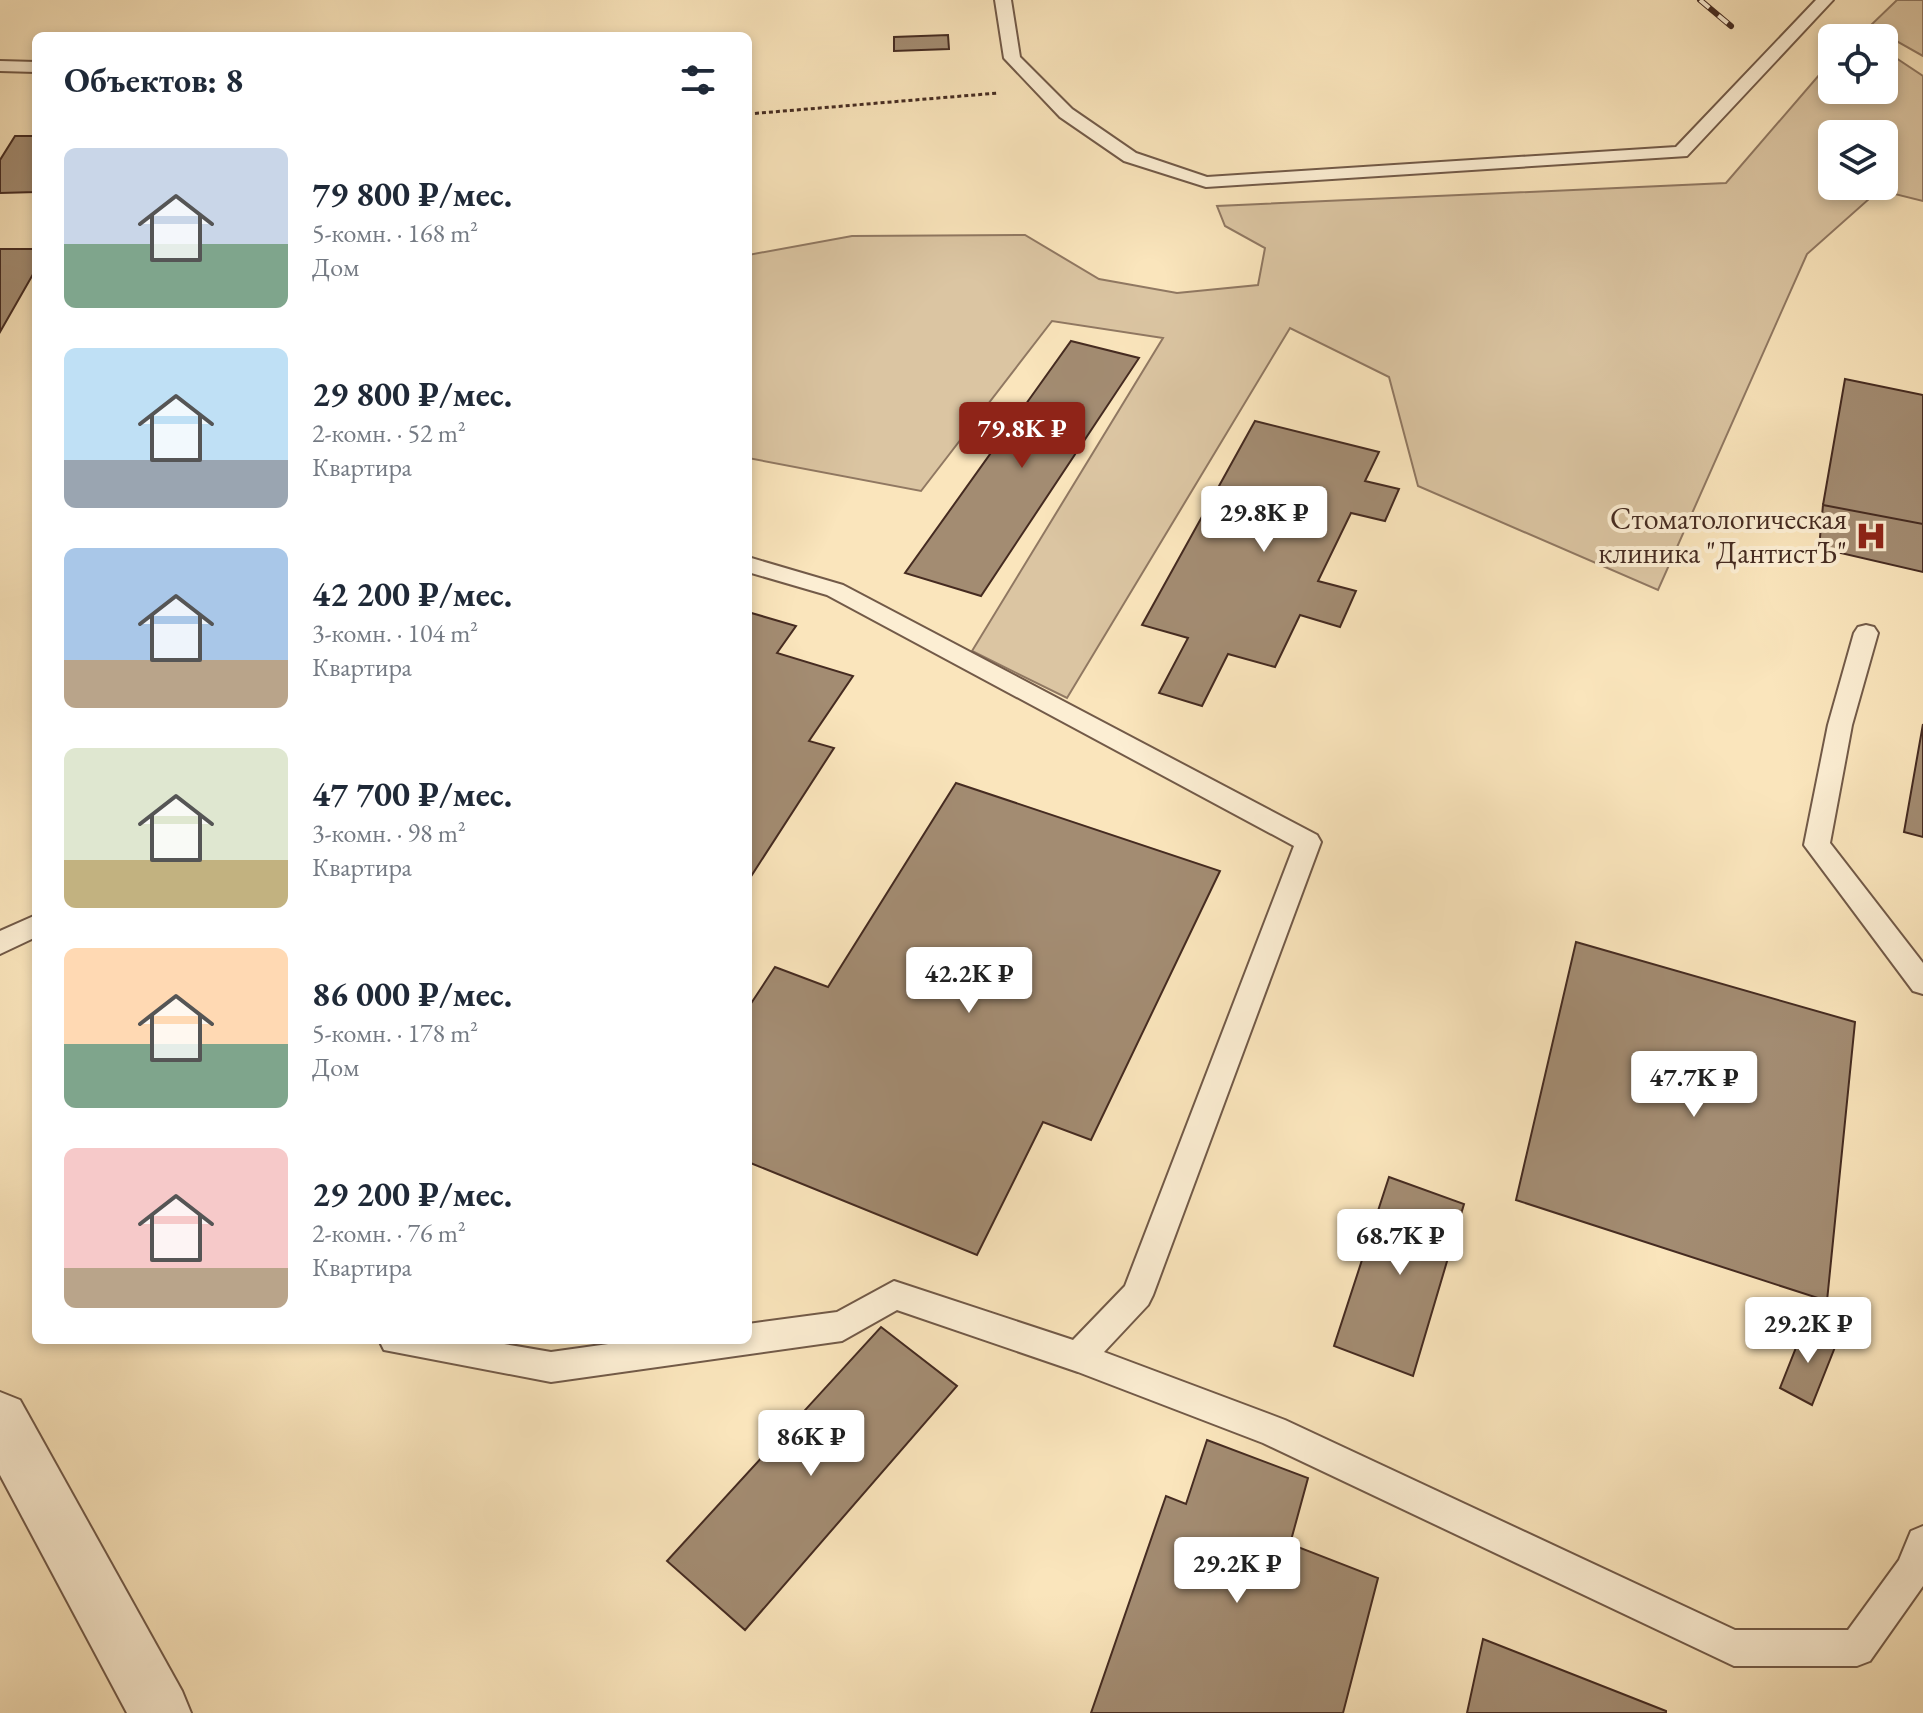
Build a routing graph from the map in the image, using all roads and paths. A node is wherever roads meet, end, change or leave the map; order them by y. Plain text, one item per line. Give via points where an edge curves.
1 (1003, 0) edge
2 (1825, 0) edge
3 (0, 66) edge
4 (32, 67) edge
5 (1043, 90) junction
6 (752, 114) edge
7 (752, 565) edge
8 (1866, 633) dead end
9 (32, 927) edge
10 (0, 943) edge
11 (1923, 983) edge
12 (752, 1339) edge
13 (418, 1344) edge
14 (717, 1344) edge
15 (1078, 1357) junction
16 (0, 1419) edge
17 (1923, 1543) edge
18 (160, 1713) edge

1 - 5 lane via 1012,58
2 - 5 lane via 1681,152 1206,182 1130,157 1066,113
3 - 4 lane
5 - 6 path
7 - 15 lane via 835,590 1308,842 1137,1295
8 - 11 lane via 1840,725 1817,845
9 - 10 lane
12 - 15 lane via 842,1326 894,1295
13 - 14 lane via 551,1367
15 - 17 lane via 1273,1431 1734,1648 1857,1648 1913,1571
16 - 18 street

